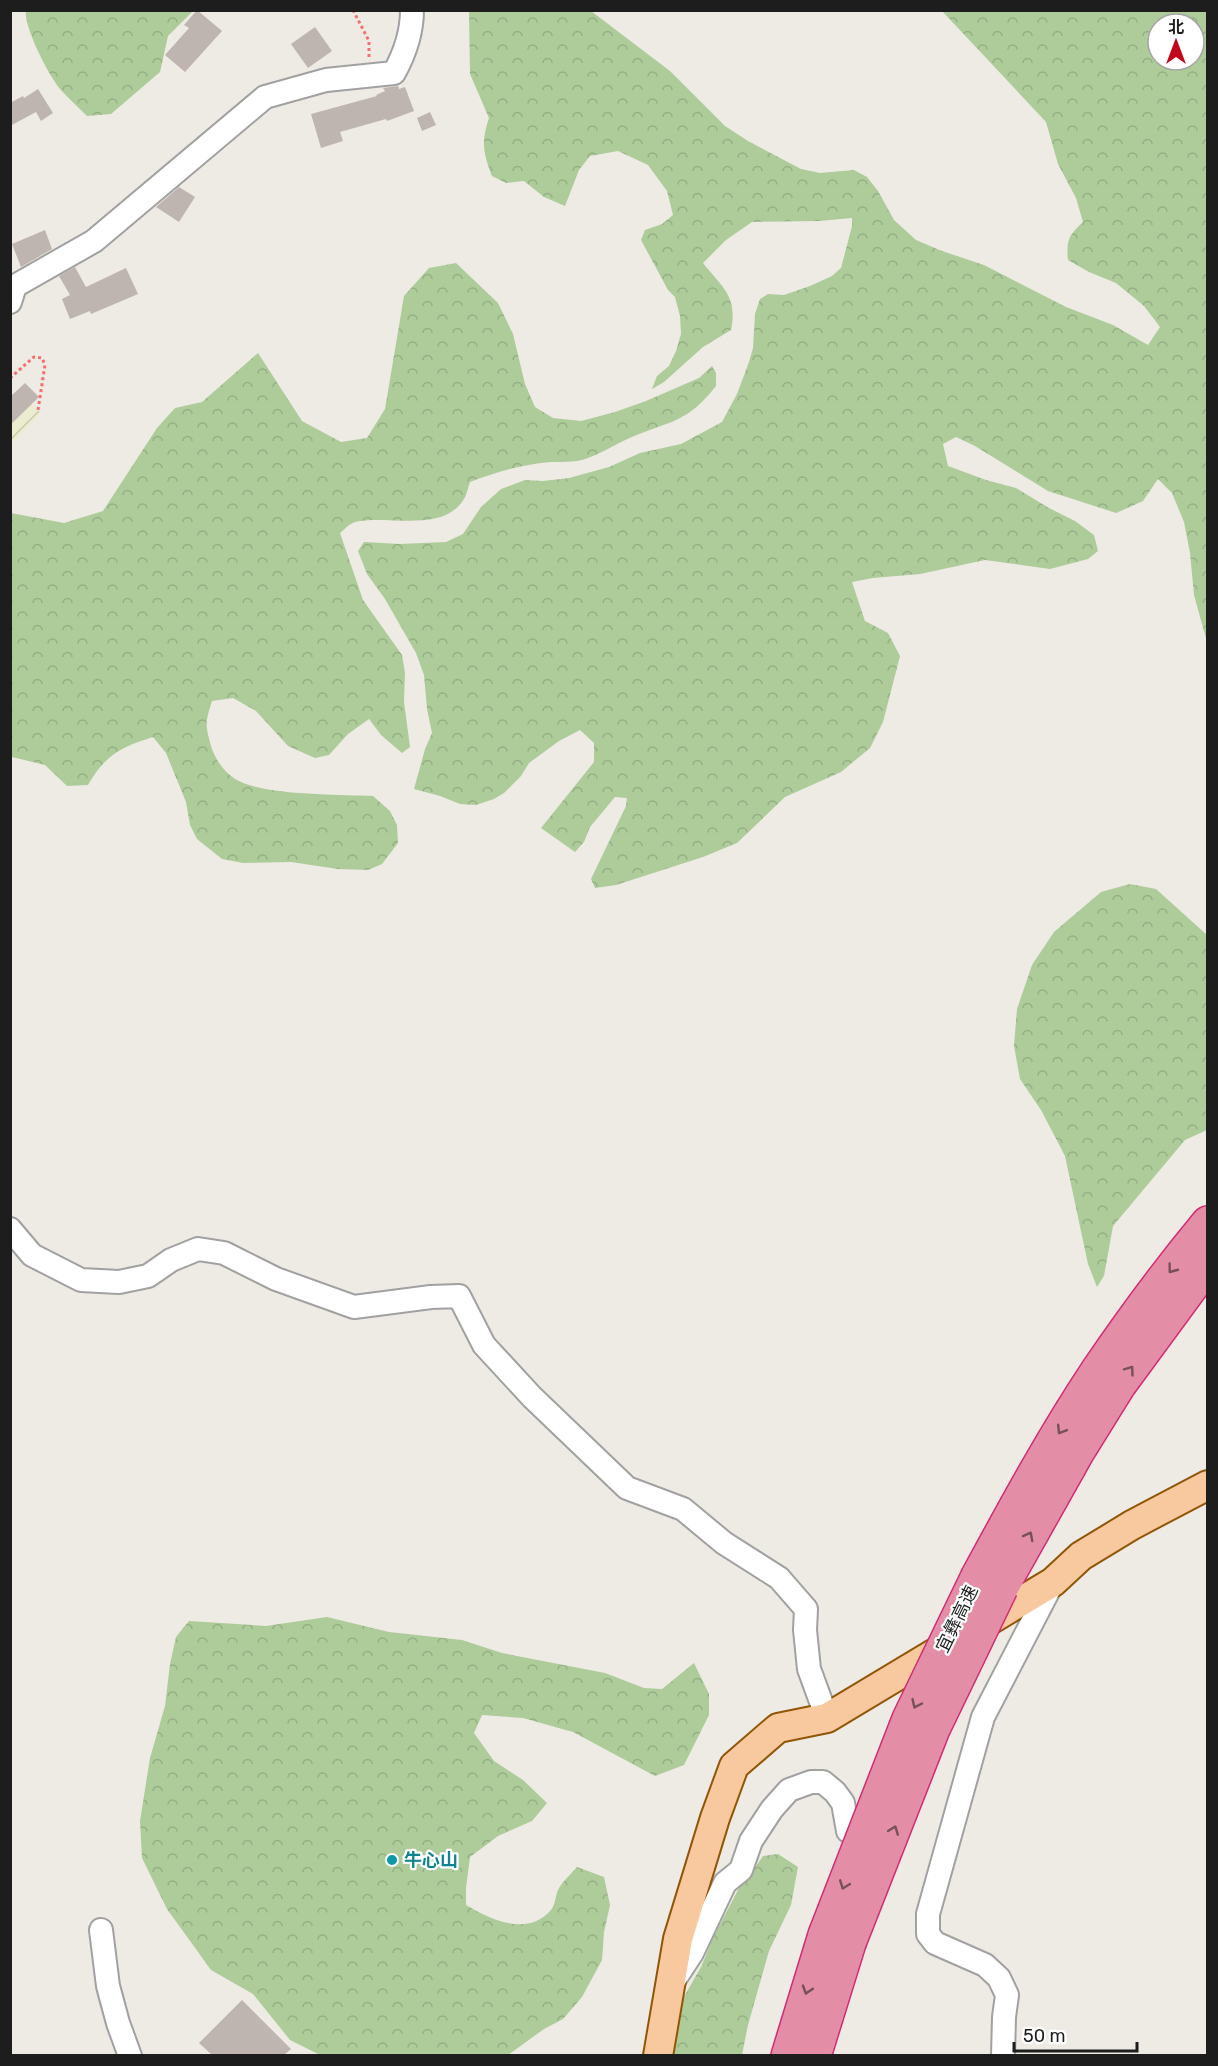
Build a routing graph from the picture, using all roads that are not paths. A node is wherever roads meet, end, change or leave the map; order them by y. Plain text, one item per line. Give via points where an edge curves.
1 (412, 10) edge
2 (10, 302) edge
3 (1208, 1223) edge
4 (10, 1228) edge
5 (1208, 1264) edge
6 (1208, 1485) edge
7 (990, 1582) junction
8 (1053, 1582) junction
9 (827, 1718) junction
10 (848, 1831) dead end
11 (101, 1930) dead end
12 (837, 1939) junction
13 (669, 1988) junction
14 (130, 2055) edge
15 (658, 2055) edge
16 (788, 2055) edge
17 (814, 2055) edge
18 (1003, 2055) edge

1 - 2 street via 402,58 394,73 326,80 266,97 94,241 15,286
3 -> 7 highway, 宜彝高速 via 1098,1371 1016,1506
4 - 9 street via 32,1255 81,1280 119,1282 148,1276 171,1260 198,1249 224,1253 276,1279 354,1307 459,1296 484,1345 627,1488 683,1509 724,1543 779,1578 806,1609 809,1669
7 -> 5 highway, 宜彝高速 via 1049,1499 1119,1385
6 - 8 main road via 1082,1556
7 - 12 highway, 宜彝高速, bridge via 933,1729
8 - 9 main road
8 - 18 street via 983,1717 928,1914 928,1934 935,1943 985,1965 999,1978 1007,1995
9 - 13 main road via 778,1728 734,1766 678,1939
10 - 13 street via 843,1803 823,1782 789,1790 751,1841 741,1870 725,1883 692,1953
11 - 14 street via 108,1986
12 -> 16 highway, 宜彝高速
12 - 17 highway, 宜彝高速
13 - 15 main road

